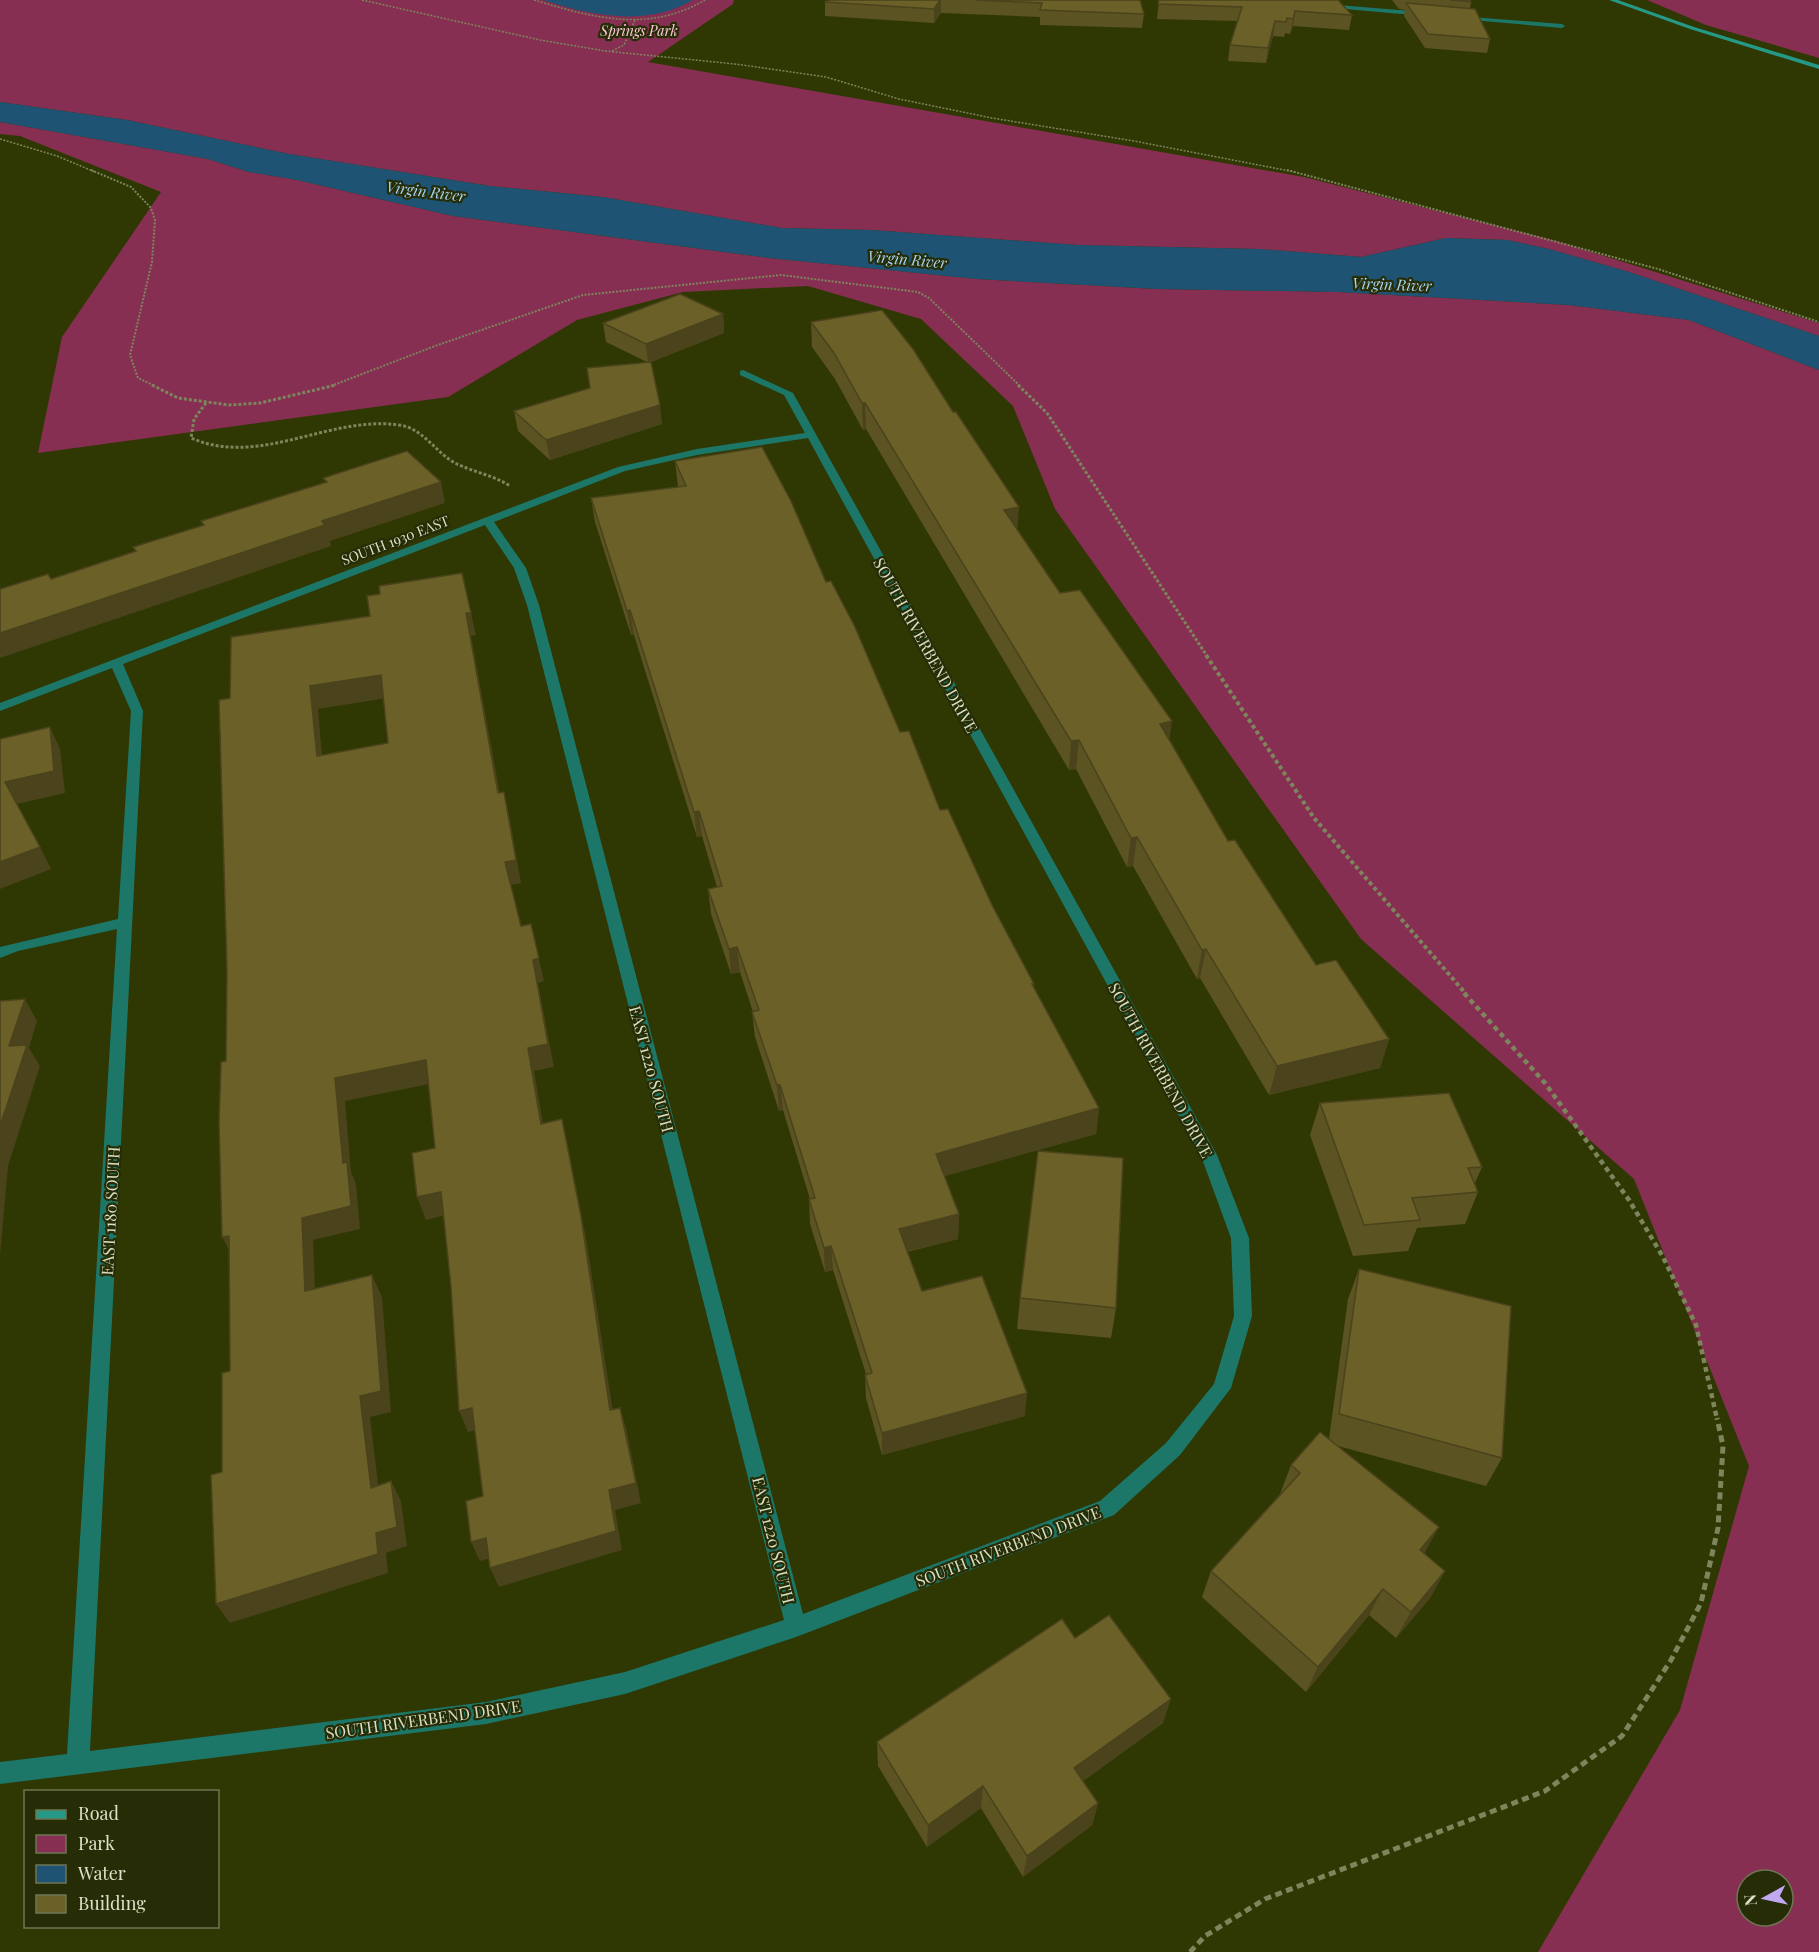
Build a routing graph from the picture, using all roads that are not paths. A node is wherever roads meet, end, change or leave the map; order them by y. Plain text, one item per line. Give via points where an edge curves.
1 (1612, 0) edge
2 (1335, 3) edge
3 (1312, 5) edge
4 (1437, 15) edge
5 (1448, 16) edge
6 (1562, 26) dead end
7 (1819, 67) edge
8 (743, 373) dead end
9 (810, 435) junction
10 (488, 521) junction
11 (116, 663) junction
12 (0, 707) edge
13 (126, 922) junction
14 (0, 953) edge
15 (796, 1627) junction
16 (78, 1763) junction
17 (0, 1773) edge

1 - 7 main road
2 - 3 street
2 - 4 street
5 - 6 street
8 - 9 street, SOUTH RIVERBEND DRIVE via 788,393
9 - 10 street, SOUTH 1930 EAST via 660,459 622,469
9 - 15 street, SOUTH RIVERBEND DRIVE via 1209,1155 1240,1238 1243,1316 1222,1388 1173,1449 1107,1509
10 - 11 street, SOUTH 1930 EAST
10 - 15 street, EAST 1220 SOUTH via 520,568 533,605
11 - 12 street, SOUTH 1930 EAST
11 - 13 street, EAST 1180 SOUTH via 137,711
13 - 14 street
13 - 16 street, EAST 1180 SOUTH
15 - 16 street, SOUTH RIVERBEND DRIVE via 625,1683 486,1713
16 - 17 street, SOUTH RIVERBEND DRIVE

